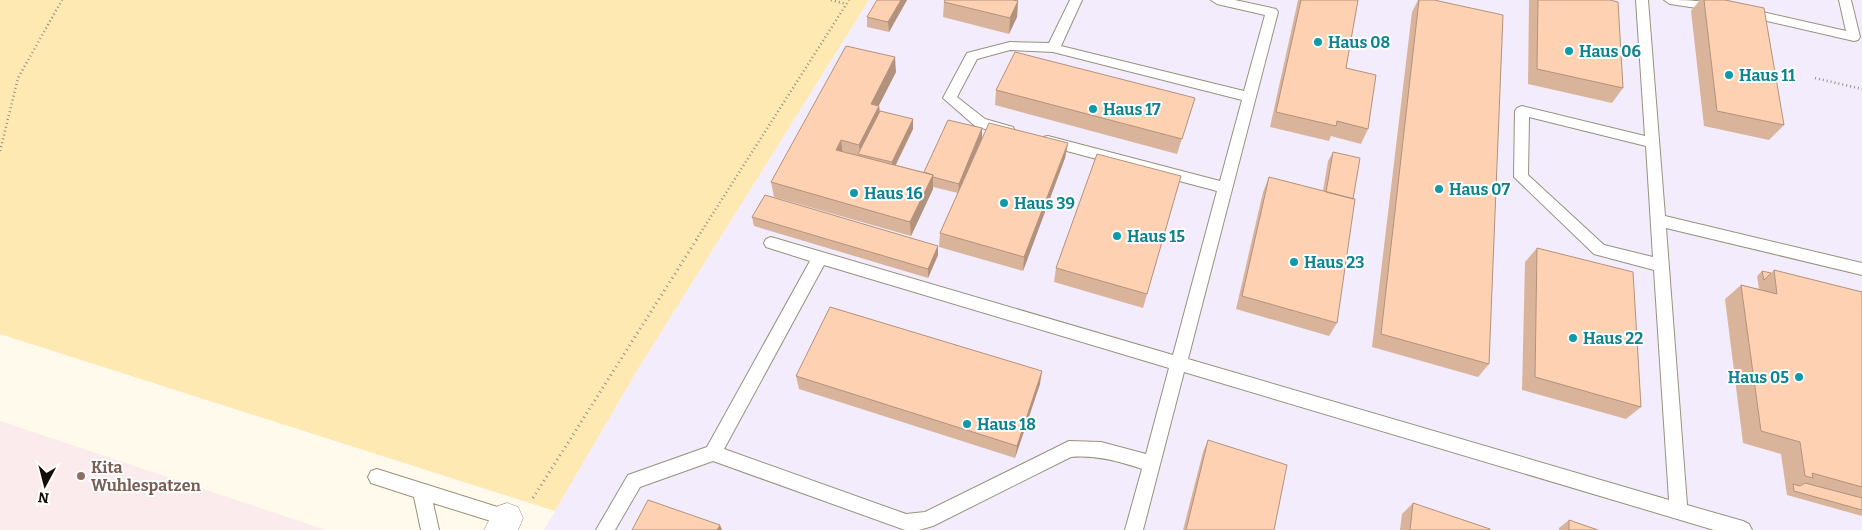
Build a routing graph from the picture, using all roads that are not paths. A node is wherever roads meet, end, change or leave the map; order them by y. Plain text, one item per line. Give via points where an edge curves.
1 (1076, 0) edge
2 (1217, 0) edge
3 (1642, 0) edge
4 (1670, 0) edge
5 (1845, 0) edge
6 (1053, 48) junction
7 (1249, 97) junction
8 (1018, 133) edge
9 (1037, 138) edge
10 (1651, 142) junction
11 (1225, 188) junction
12 (1657, 220) junction
13 (771, 243) dead end
14 (820, 257) junction
15 (1660, 265) junction
16 (1862, 269) edge
17 (1178, 363) junction
18 (713, 453) junction
19 (1151, 464) junction
20 (377, 478) dead end
21 (422, 491) junction
22 (1680, 511) junction
23 (503, 524) edge
24 (430, 530) edge
25 (606, 530) edge
26 (1134, 530) edge
27 (1744, 530) edge

1 - 6 lane
2 - 7 lane via 1272,12
3 - 10 lane
4 - 5 lane via 1757,14 1854,37
6 - 7 lane
6 - 8 lane via 1010,46 972,56 950,98 980,123
7 - 11 lane
9 - 11 lane
10 - 12 lane
10 - 15 lane via 1522,111 1521,177 1599,250
11 - 17 lane
12 - 15 lane
12 - 16 lane
13 - 14 lane
14 - 17 lane
14 - 18 lane
15 - 22 lane
17 - 19 lane
17 - 22 lane
18 - 19 lane via 906,522 927,520 1069,449 1102,449
18 - 25 lane via 634,481
19 - 26 lane
20 - 21 lane
21 - 23 lane
21 - 24 lane
22 - 27 lane

